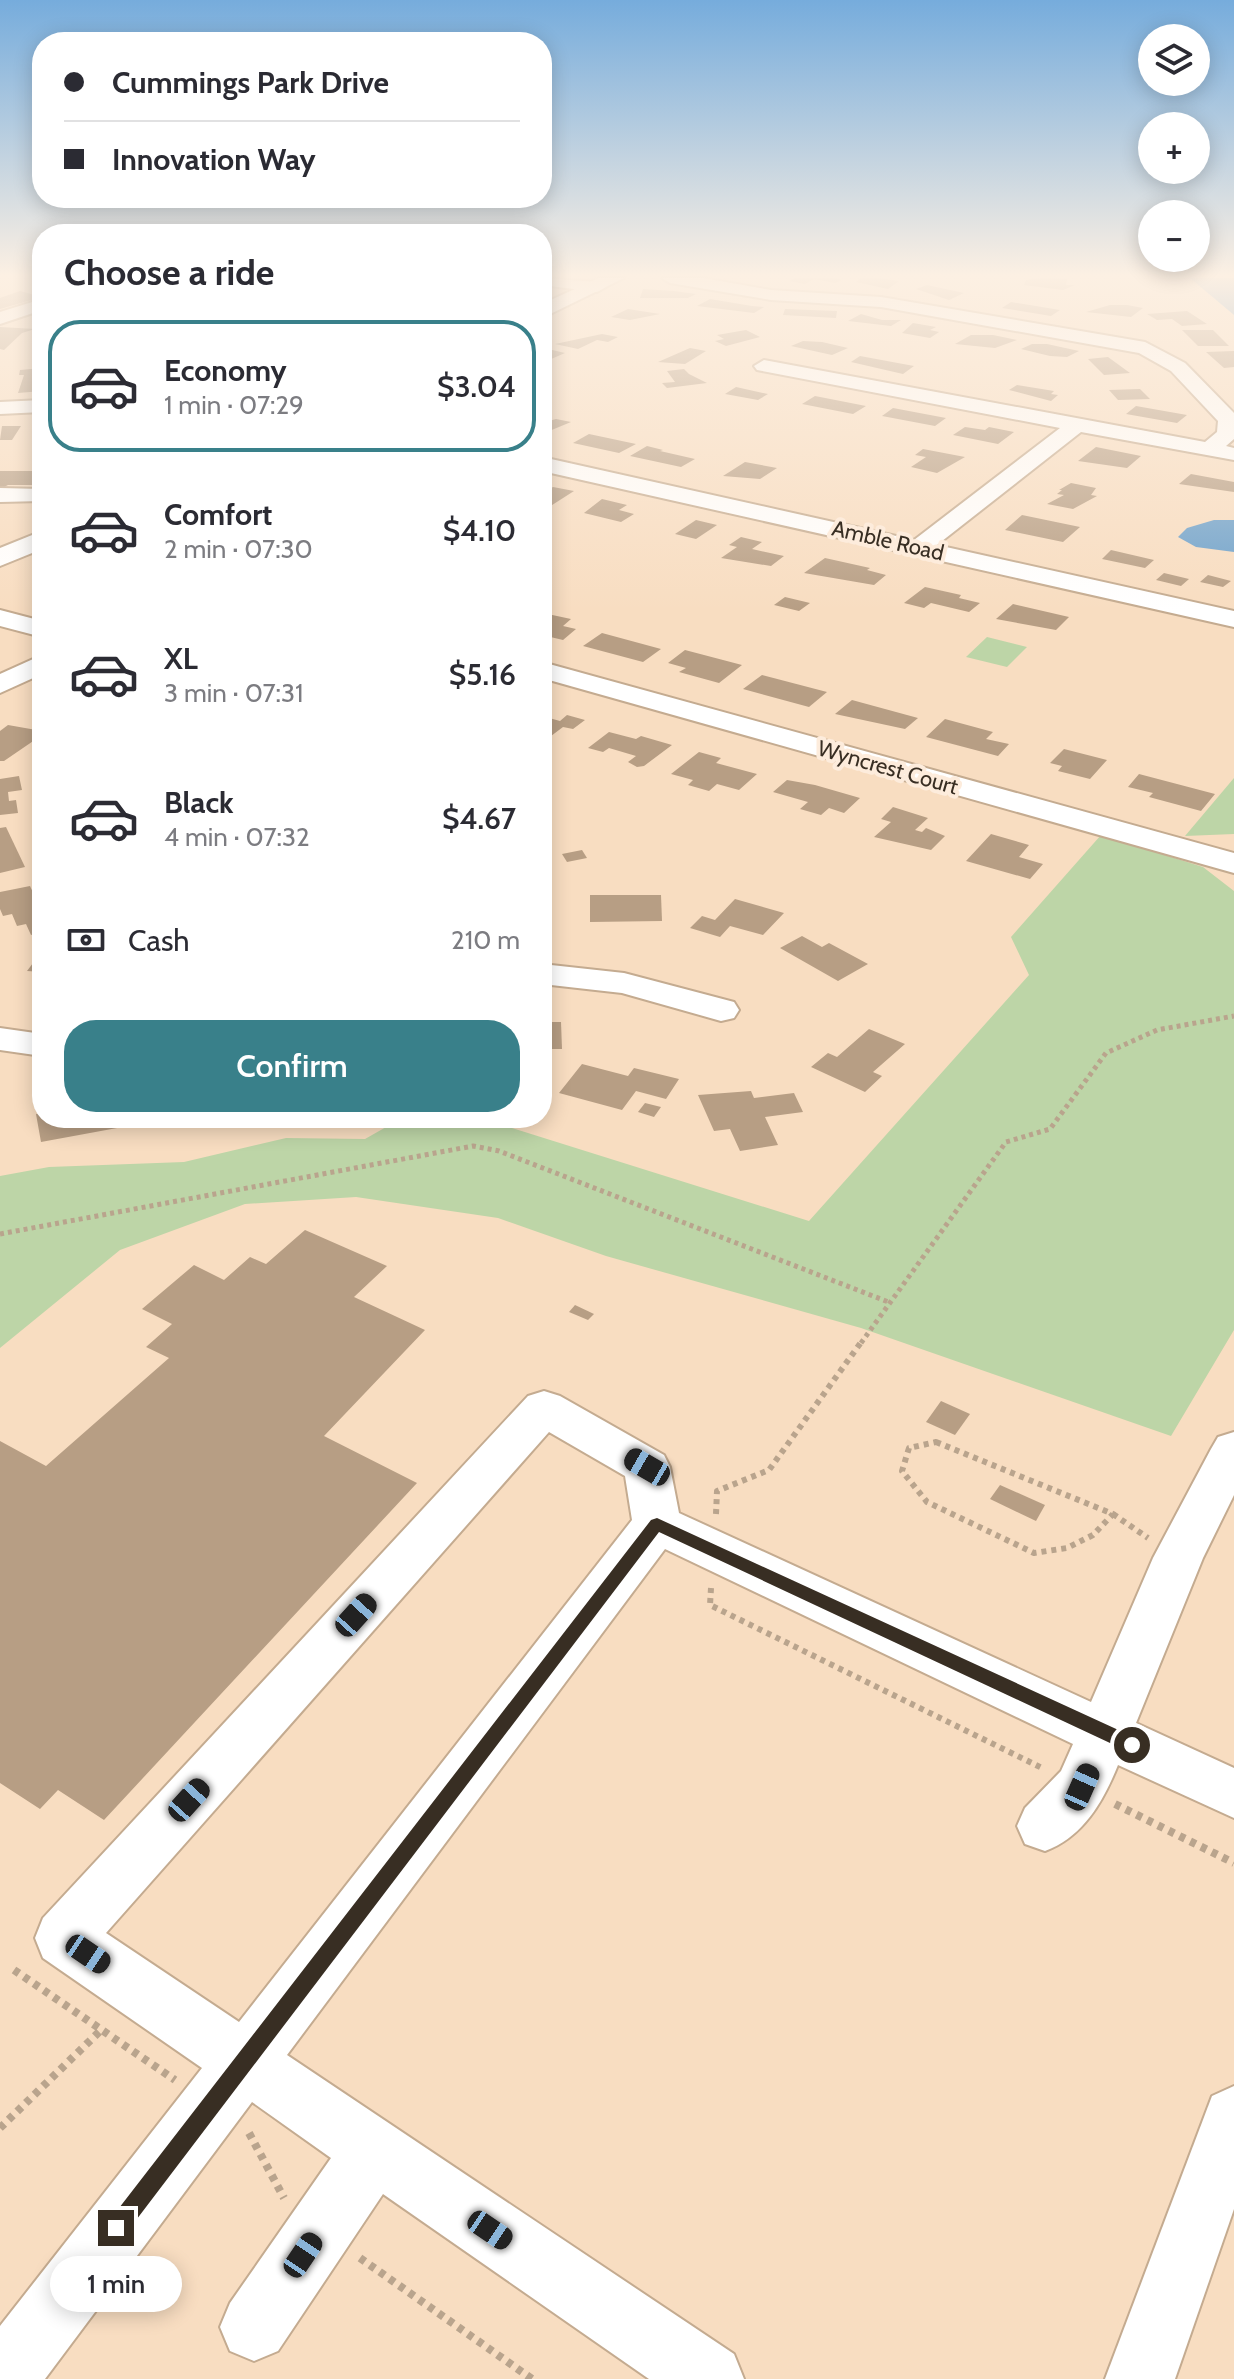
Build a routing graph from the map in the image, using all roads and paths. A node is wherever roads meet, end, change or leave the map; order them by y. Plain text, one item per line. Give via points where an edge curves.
1 (886, 389) edge
2 (1199, 389) edge
3 (32, 406) edge
4 (0, 408) edge
5 (1077, 425) junction
6 (1208, 451) junction
7 (1234, 454) edge
8 (552, 466) edge
9 (0, 495) edge
10 (32, 495) edge
11 (32, 544) edge
12 (920, 547) junction
13 (0, 558) edge
14 (0, 618) edge
15 (1234, 619) edge
16 (32, 626) edge
17 (32, 668) edge
18 (552, 673) edge
19 (0, 685) edge
20 (1234, 863) edge
21 (552, 975) edge
22 (721, 1010) dead end
23 (1234, 1016) edge
24 (0, 1039) edge
25 (32, 1044) edge
26 (0, 1234) edge
27 (891, 1303) junction
28 (1234, 1449) edge
29 (717, 1491) dead end
30 (1113, 1514) junction
31 (657, 1524) junction
32 (1178, 1558) junction
33 (710, 1605) dead end
34 (1106, 1732) junction
35 (1082, 1787) junction
36 (1234, 1794) edge
37 (1045, 1826) dead end
38 (1234, 1863) edge
39 (14, 1970) dead end
40 (100, 2031) junction
41 (181, 2084) dead end
42 (243, 2092) junction
43 (1234, 2118) edge
44 (0, 2128) edge
45 (373, 2152) junction
46 (286, 2202) dead end
47 (352, 2253) dead end
48 (254, 2327) dead end
49 (2, 2379) edge
50 (532, 2379) edge
51 (709, 2379) edge
52 (1140, 2379) edge

1 - 5 street
2 - 6 street via 1229,420 1227,434
3 - 4 street
5 - 6 street
5 - 12 street
6 - 7 street
8 - 12 street, Amble Road
9 - 10 street
11 - 13 main road
12 - 15 street, Amble Road
14 - 16 street
17 - 19 street
18 - 20 street, Wyncrest Court
21 - 22 street via 624,983
23 - 27 path via 1157,1030 1106,1053 1050,1129 1006,1142
24 - 25 street
26 - 27 path via 473,1146 499,1151
27 - 29 path via 769,1470
28 - 32 street
30 - 30 path via 936,1442 909,1448 902,1471 927,1502 1034,1553 1067,1548 1093,1535
30 - 32 path
31 - 34 street
31 - 42 street
31 - 42 street via 647,1467 544,1408 64,1938
32 - 34 street
33 - 35 path
34 - 35 street
34 - 36 street
35 - 37 street
35 - 38 path
39 - 40 path
40 - 41 path
40 - 44 path
42 - 45 street
42 - 46 path
42 - 49 street
43 - 52 street
45 - 48 street
45 - 51 street
47 - 50 path

